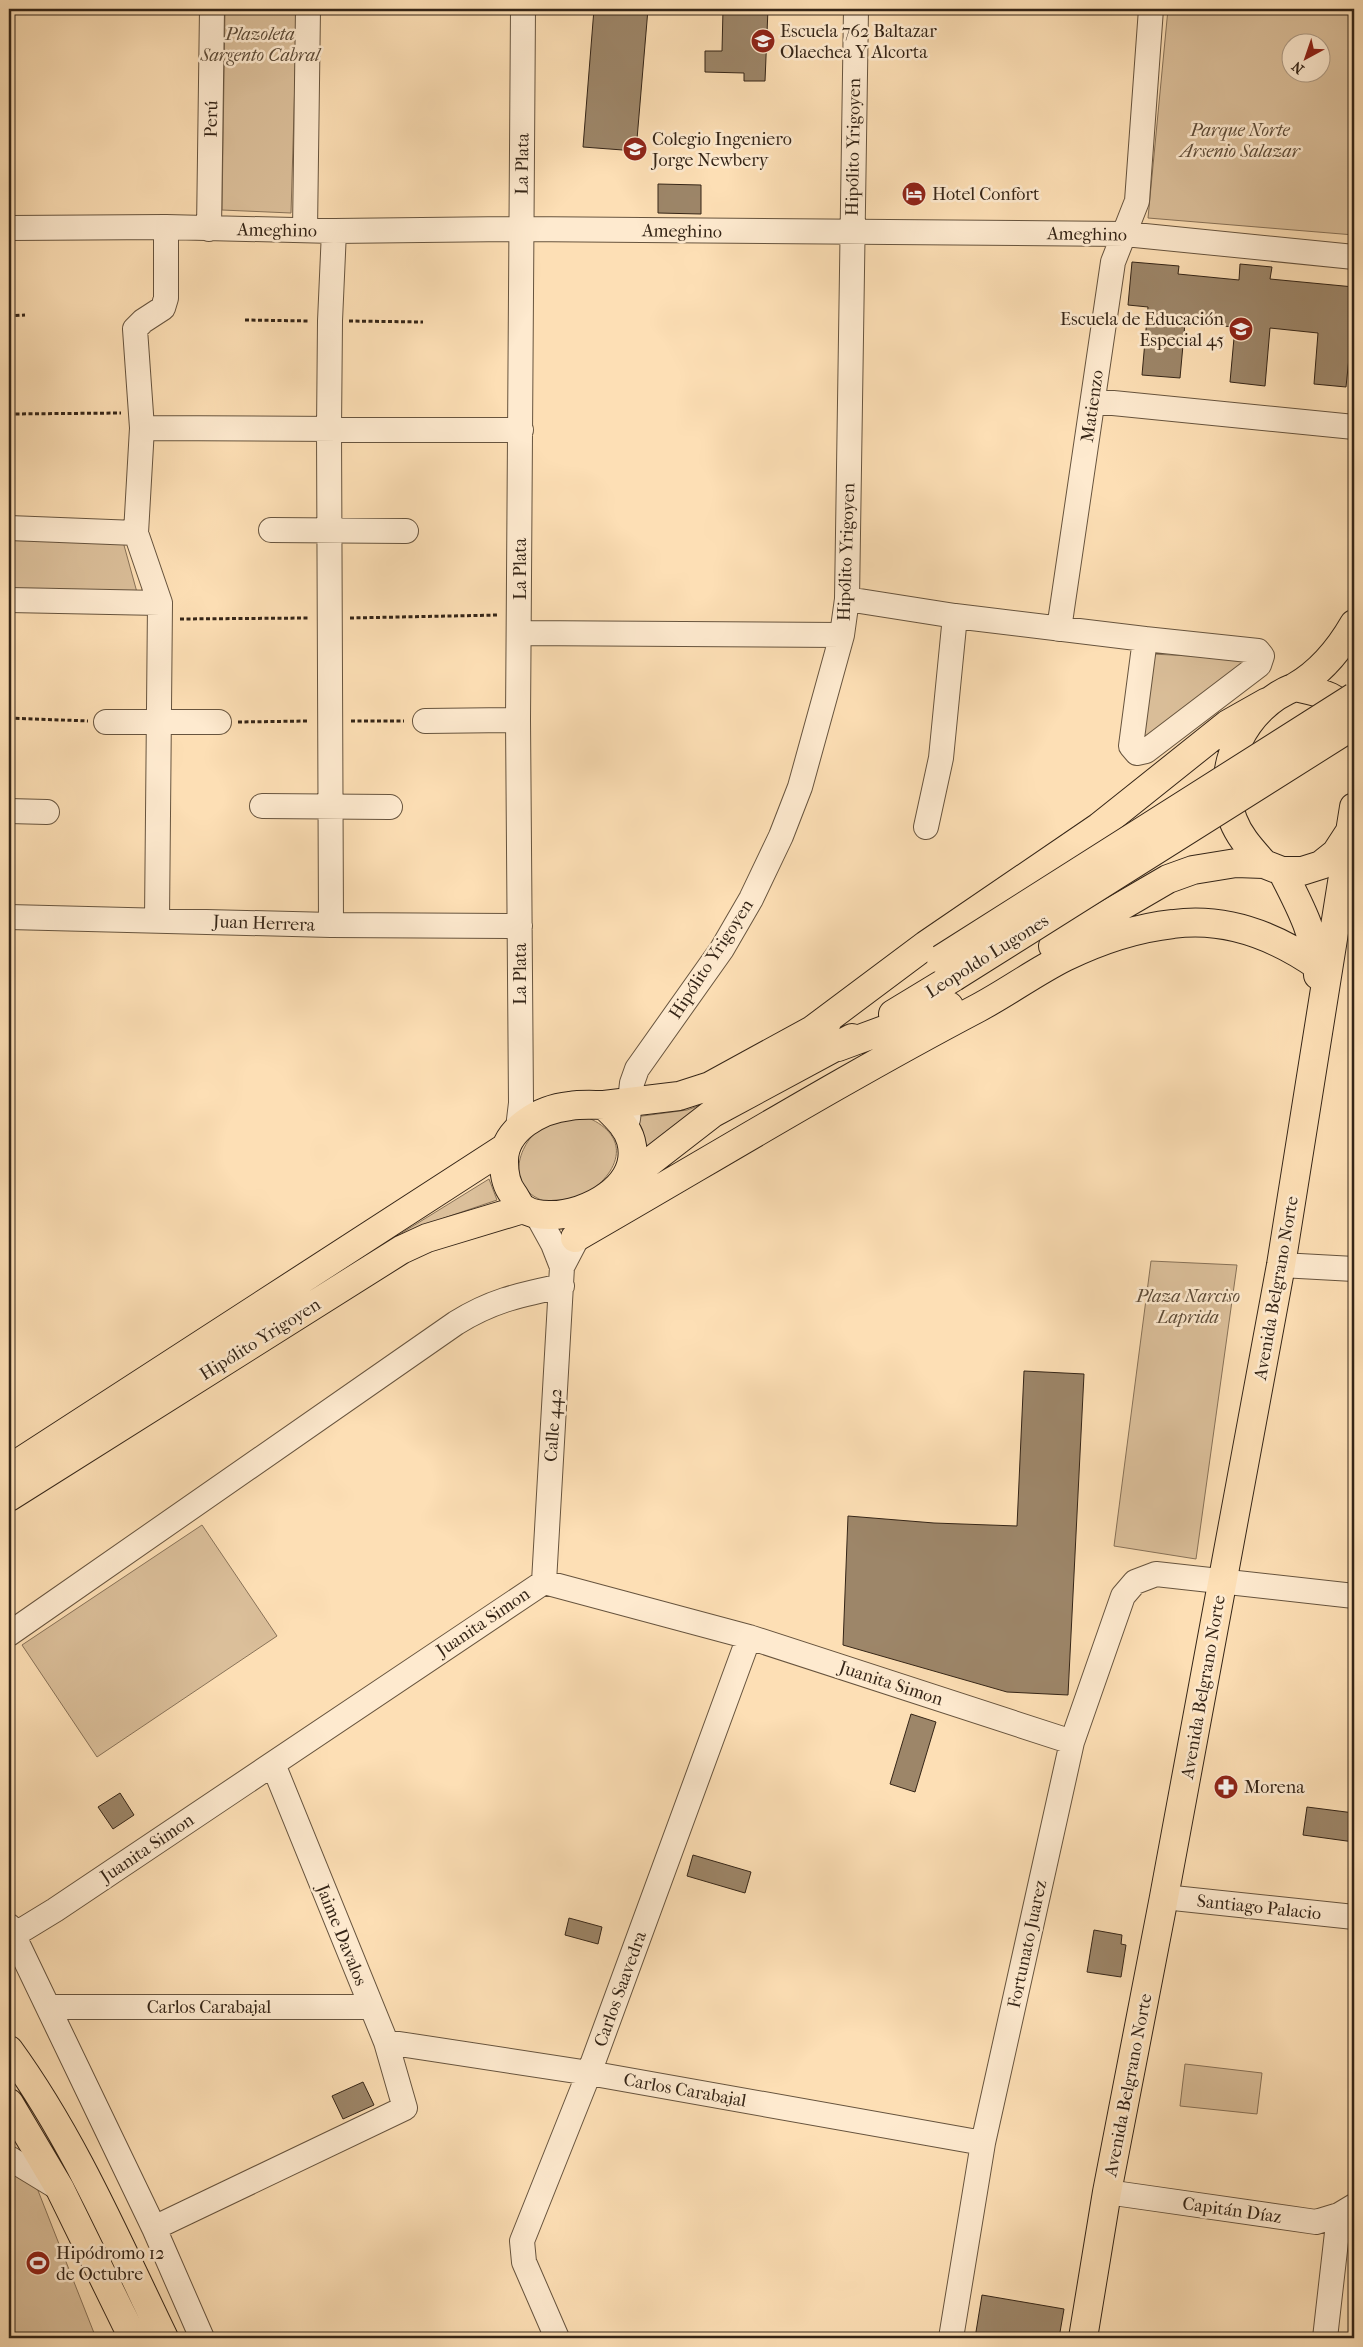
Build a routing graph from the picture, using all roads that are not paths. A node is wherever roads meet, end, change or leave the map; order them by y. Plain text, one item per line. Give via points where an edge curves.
1 (212, 9) edge
2 (308, 9) edge
3 (523, 9) edge
4 (856, 9) edge
5 (1151, 9) edge
6 (166, 227) junction
7 (9, 228) edge
8 (209, 229) junction
9 (521, 229) junction
10 (306, 230) junction
11 (334, 231) junction
12 (852, 232) junction
13 (1125, 234) junction
14 (1354, 257) edge
15 (1093, 401) junction
16 (142, 420) junction
17 (1354, 427) edge
18 (329, 429) junction
19 (521, 430) junction
20 (9, 528) edge
21 (271, 530) dead end
22 (330, 531) junction
23 (406, 531) dead end
24 (136, 533) junction
25 (847, 599) junction
26 (9, 600) edge
27 (160, 603) junction
28 (955, 616) junction
29 (1354, 624) edge
30 (1059, 628) junction
31 (519, 633) junction
32 (842, 636) junction
33 (1145, 640) junction
34 (1354, 661) edge
35 (1304, 681) junction
36 (1354, 697) edge
37 (1267, 702) junction
38 (1354, 718) edge
39 (518, 720) junction
40 (159, 721) junction
41 (425, 721) dead end
42 (106, 722) road end
43 (219, 722) dead end
44 (1354, 725) edge
45 (262, 806) dead end
46 (390, 807) dead end
47 (331, 808) junction
48 (9, 811) edge
49 (46, 812) dead end
50 (1352, 820) edge
51 (926, 827) dead end
52 (1273, 867) junction
53 (1117, 909) junction
54 (9, 917) edge
55 (157, 920) junction
56 (331, 925) junction
57 (520, 926) junction
58 (1063, 958) junction
59 (1318, 966) junction
60 (948, 968) junction
61 (811, 1031) junction
62 (1319, 1034) junction
63 (838, 1047) junction
64 (616, 1104) junction
65 (511, 1139) junction
66 (612, 1193) junction
67 (530, 1212) junction
68 (575, 1238) junction
69 (1281, 1265) junction
70 (1354, 1269) edge
71 (562, 1276) junction
72 (9, 1469) edge
73 (9, 1497) edge
74 (544, 1582) junction
75 (1222, 1582) junction
76 (1354, 1596) edge
77 (9, 1634) edge
78 (749, 1637) junction
79 (1072, 1742) junction
80 (273, 1764) junction
81 (1164, 1897) junction
82 (1354, 1917) edge
83 (11, 1930) edge
84 (48, 2007) junction
85 (370, 2007) junction
86 (386, 2042) junction
87 (9, 2050) edge
88 (589, 2073) junction
89 (9, 2103) edge
90 (983, 2143) junction
91 (9, 2158) edge
92 (60, 2189) junction
93 (1107, 2192) junction
94 (1346, 2210) edge
95 (154, 2228) junction
96 (133, 2338) edge
97 (164, 2338) edge
98 (202, 2338) edge
99 (557, 2338) edge
100 (951, 2338) edge
101 (1083, 2338) edge
102 (1325, 2338) edge

1 - 8 street, Perú
2 - 10 street
3 - 9 street, La Plata
4 - 12 street, Hipólito Yrigoyen
5 - 13 street, Matienzo via 1137,201
6 - 7 street, Ameghino
6 - 8 street, Ameghino
6 - 16 street via 164,308 142,321 135,330
8 - 10 street, Ameghino
9 - 11 street, Ameghino
9 - 12 street, Ameghino
9 - 19 street, La Plata
10 - 11 street, Ameghino
11 - 18 street
12 - 13 street, Ameghino
12 - 25 street, Hipólito Yrigoyen
13 - 14 street, Ameghino
13 - 15 street, Matienzo via 1113,262
15 - 17 street
15 - 30 street, Matienzo
16 - 18 street
16 - 24 street
18 - 19 street
18 - 22 street
19 - 31 street, La Plata
20 - 24 street
21 - 22 street
22 - 23 street
22 - 47 street
24 - 27 street
25 - 28 street
25 - 32 street, Hipólito Yrigoyen
26 - 27 street
27 - 40 street
28 - 30 street
28 - 51 street via 941,758
29 - 35 main road via 1342,645
30 - 33 street
31 - 32 street
31 - 39 street, La Plata
32 - 64 street, Hipólito Yrigoyen via 800,787 751,899 722,949
33 - 33 street via 1131,746 1137,753 1146,751 1259,665 1262,656 1258,651
34 - 35 main road
35 - 37 main road
35 - 38 main road via 1344,705
36 - 60 main road, Leopoldo Lugones, bridge
37 - 52 main road, Avenida Belgrano Norte via 1243,730 1232,755 1227,795 1242,839
37 - 61 main road via 1228,724 1099,827 926,945
39 - 41 street
39 - 57 street, La Plata
40 - 42 street
40 - 43 street
40 - 55 street
44 - 60 main road, Leopoldo Lugones, bridge
45 - 47 street
46 - 47 street
47 - 56 street
48 - 49 street
50 - 52 main road via 1336,853 1321,865 1302,871
50 - 62 main road, Avenida Belgrano Norte
52 - 53 main road via 1236,863 1193,870 1168,879
52 - 59 main road, Avenida Belgrano Norte via 1310,929
53 - 58 main road
53 - 63 main road via 968,998
54 - 55 street, Juan Herrera
55 - 56 street, Juan Herrera
56 - 57 street, Juan Herrera
57 - 65 street, La Plata via 521,1103
58 - 59 main road via 1135,931 1202,922 1260,934 1287,946
58 - 68 main road via 805,1102
59 - 62 main road, Avenida Belgrano Norte
60 - 61 main road, Leopoldo Lugones
60 - 63 main road, Leopoldo Lugones
61 - 64 main road, Leopoldo Lugones via 710,1086 679,1096
62 - 69 main road, Avenida Belgrano Norte
63 - 66 main road, Leopoldo Lugones via 713,1113
64 - 65 main road via 569,1106 546,1112
64 - 66 main road via 618,1119 631,1143 632,1155 629,1168
65 - 67 main road via 504,1172 510,1190
65 - 72 main road, Hipólito Yrigoyen
66 - 67 main road via 574,1213
66 - 68 street, Calle 442
67 - 71 street, Calle 442 via 553,1244
67 - 73 main road, Hipólito Yrigoyen via 427,1238 401,1250
68 - 71 street, Calle 442
69 - 70 street
69 - 75 main road, Avenida Belgrano Norte
71 - 74 street, Calle 442
71 - 77 street via 478,1309 456,1323
74 - 78 street, Juanita Simon
74 - 80 street, Juanita Simon
75 - 76 street
75 - 79 street, Fortunato Juarez via 1156,1574 1134,1582 1123,1596
75 - 81 main road, Avenida Belgrano Norte
78 - 79 street, Juanita Simon
78 - 88 street, Carlos Saavedra
79 - 90 street, Fortunato Juarez
80 - 83 street, Juanita Simon via 55,1910
80 - 85 street, Jaime Davalos
81 - 82 street, Santiago Palacio
81 - 93 main road, Avenida Belgrano Norte
83 - 84 street
84 - 85 street, Carlos Carabajal
84 - 95 street
85 - 86 street, Jaime Davalos
86 - 88 street, Carlos Carabajal
86 - 95 street, Jaime Davalos via 404,2108
87 - 97 main road via 57,2125
88 - 90 street, Carlos Carabajal
88 - 99 street, Carlos Saavedra via 522,2241 524,2262
89 - 92 main road
90 - 100 street, Fortunato Juarez
91 - 92 street
92 - 96 main road
93 - 94 street, Capitán Díaz via 1316,2222
93 - 101 main road, Avenida Belgrano Norte
94 - 102 street
95 - 98 street

